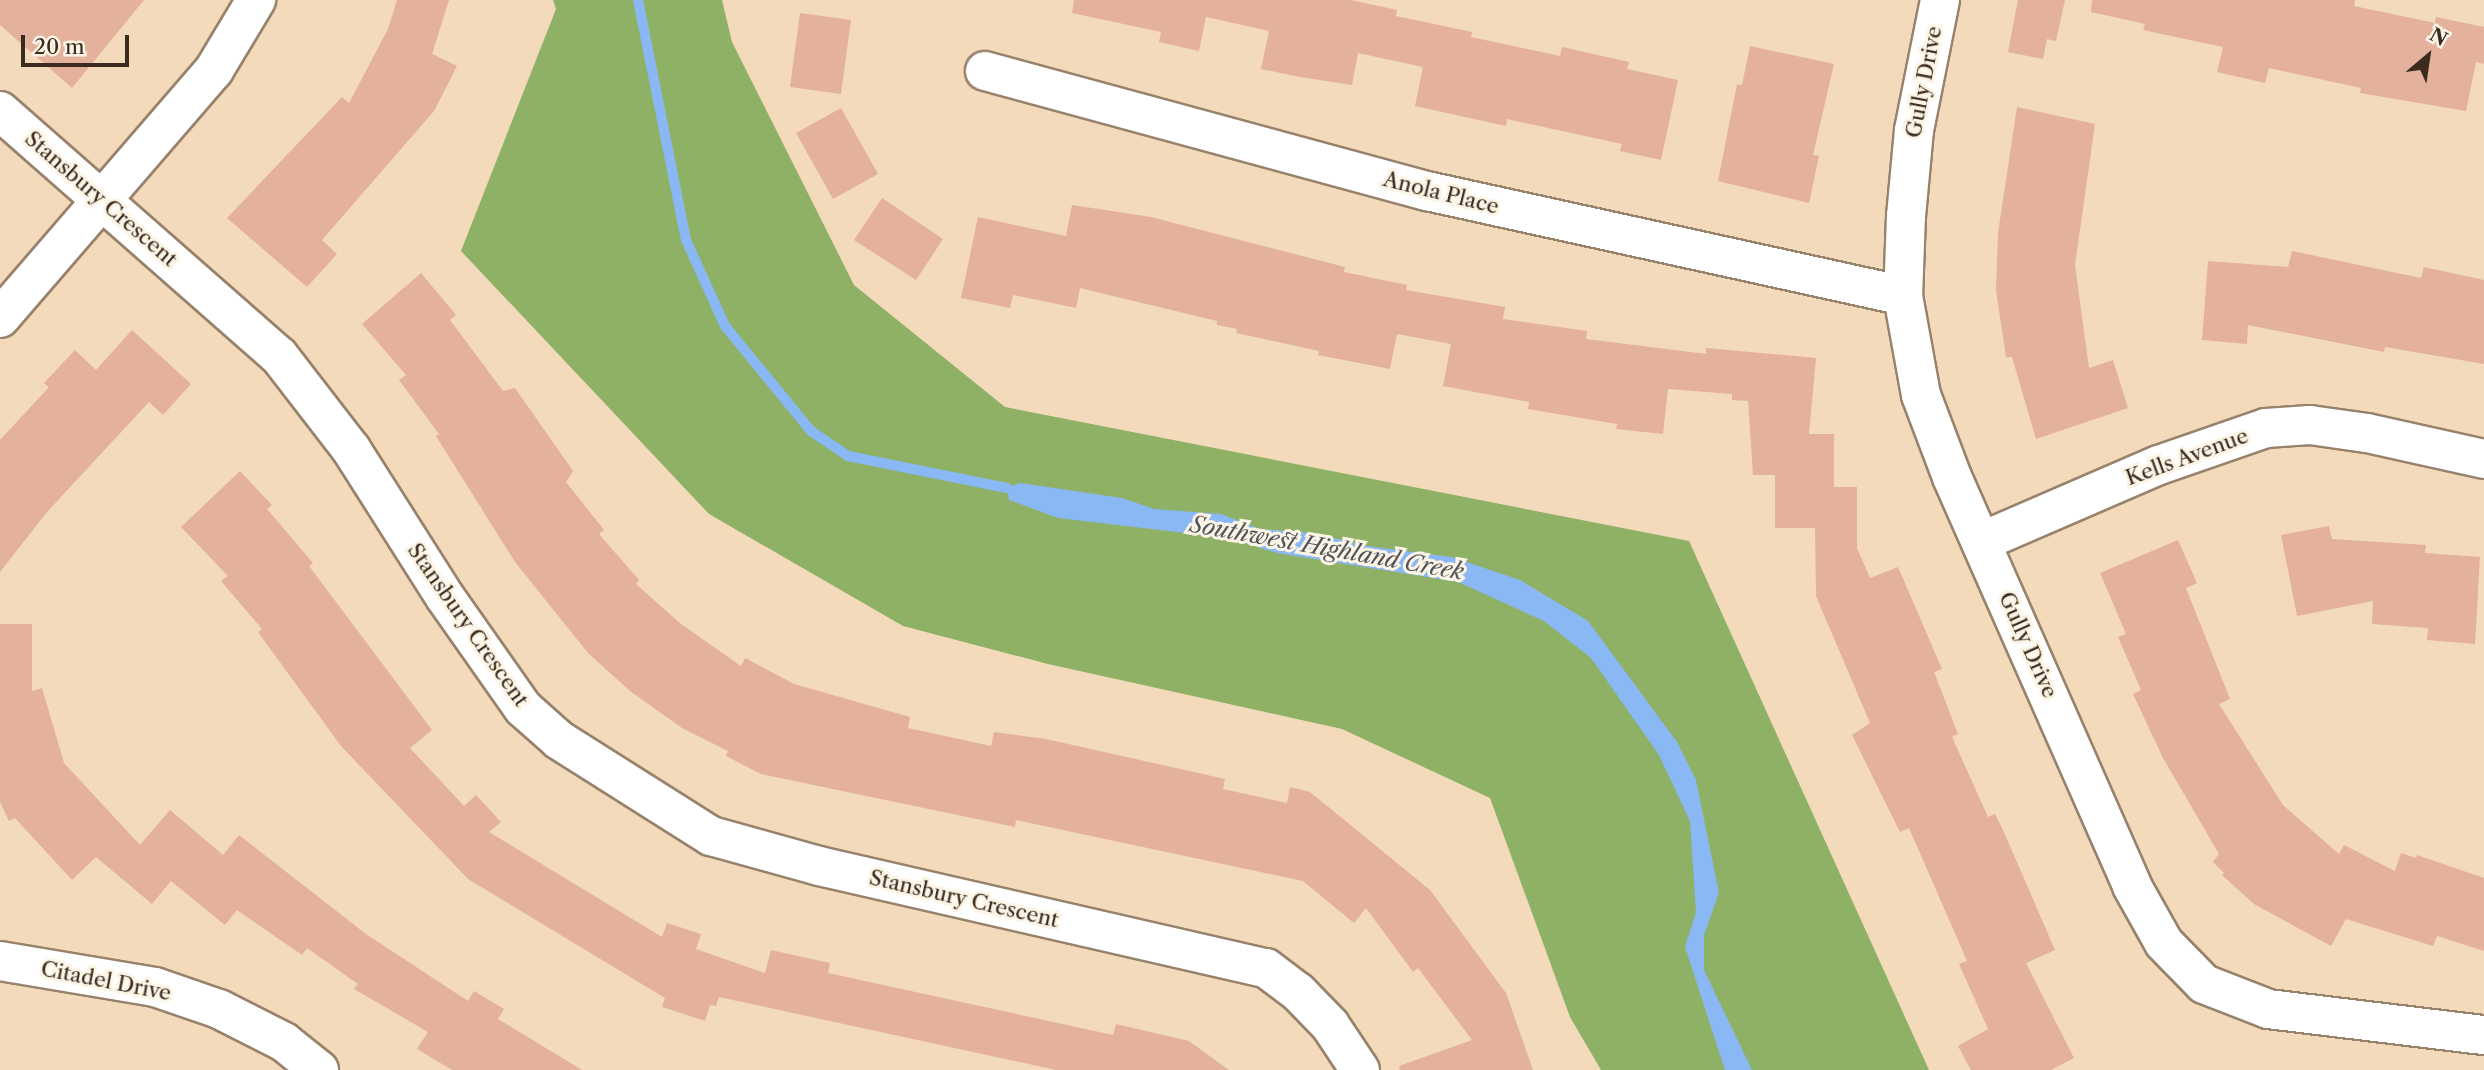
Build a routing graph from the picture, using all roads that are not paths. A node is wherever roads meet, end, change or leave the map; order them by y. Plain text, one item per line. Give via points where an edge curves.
1 (256, 0) edge
2 (1940, 0) edge
3 (985, 71) dead end
4 (0, 111) edge
5 (100, 201) junction
6 (1903, 296) junction
7 (0, 318) edge
8 (2484, 459) edge
9 (1983, 541) junction
10 (0, 961) edge
11 (2484, 1035) edge
12 (319, 1070) edge
13 (1360, 1070) edge

1 - 5 street via 214,70
2 - 6 street, Gully Drive via 1914,130
3 - 6 street, Anola Place via 1427,191
4 - 5 street, Stansbury Crescent
5 - 7 street
5 - 13 street, Stansbury Crescent via 279,356 351,449 445,597 523,708 559,740 711,836 819,866 1266,968 1330,1025
6 - 9 street, Gully Drive via 1921,395 1952,477
8 - 9 street, Kells Avenue via 2367,433 2310,425 2266,428 2159,465
9 - 11 street, Gully Drive via 2132,886 2164,943 2204,984 2268,1009
10 - 12 street, Citadel Drive via 155,987 219,1009 284,1042

